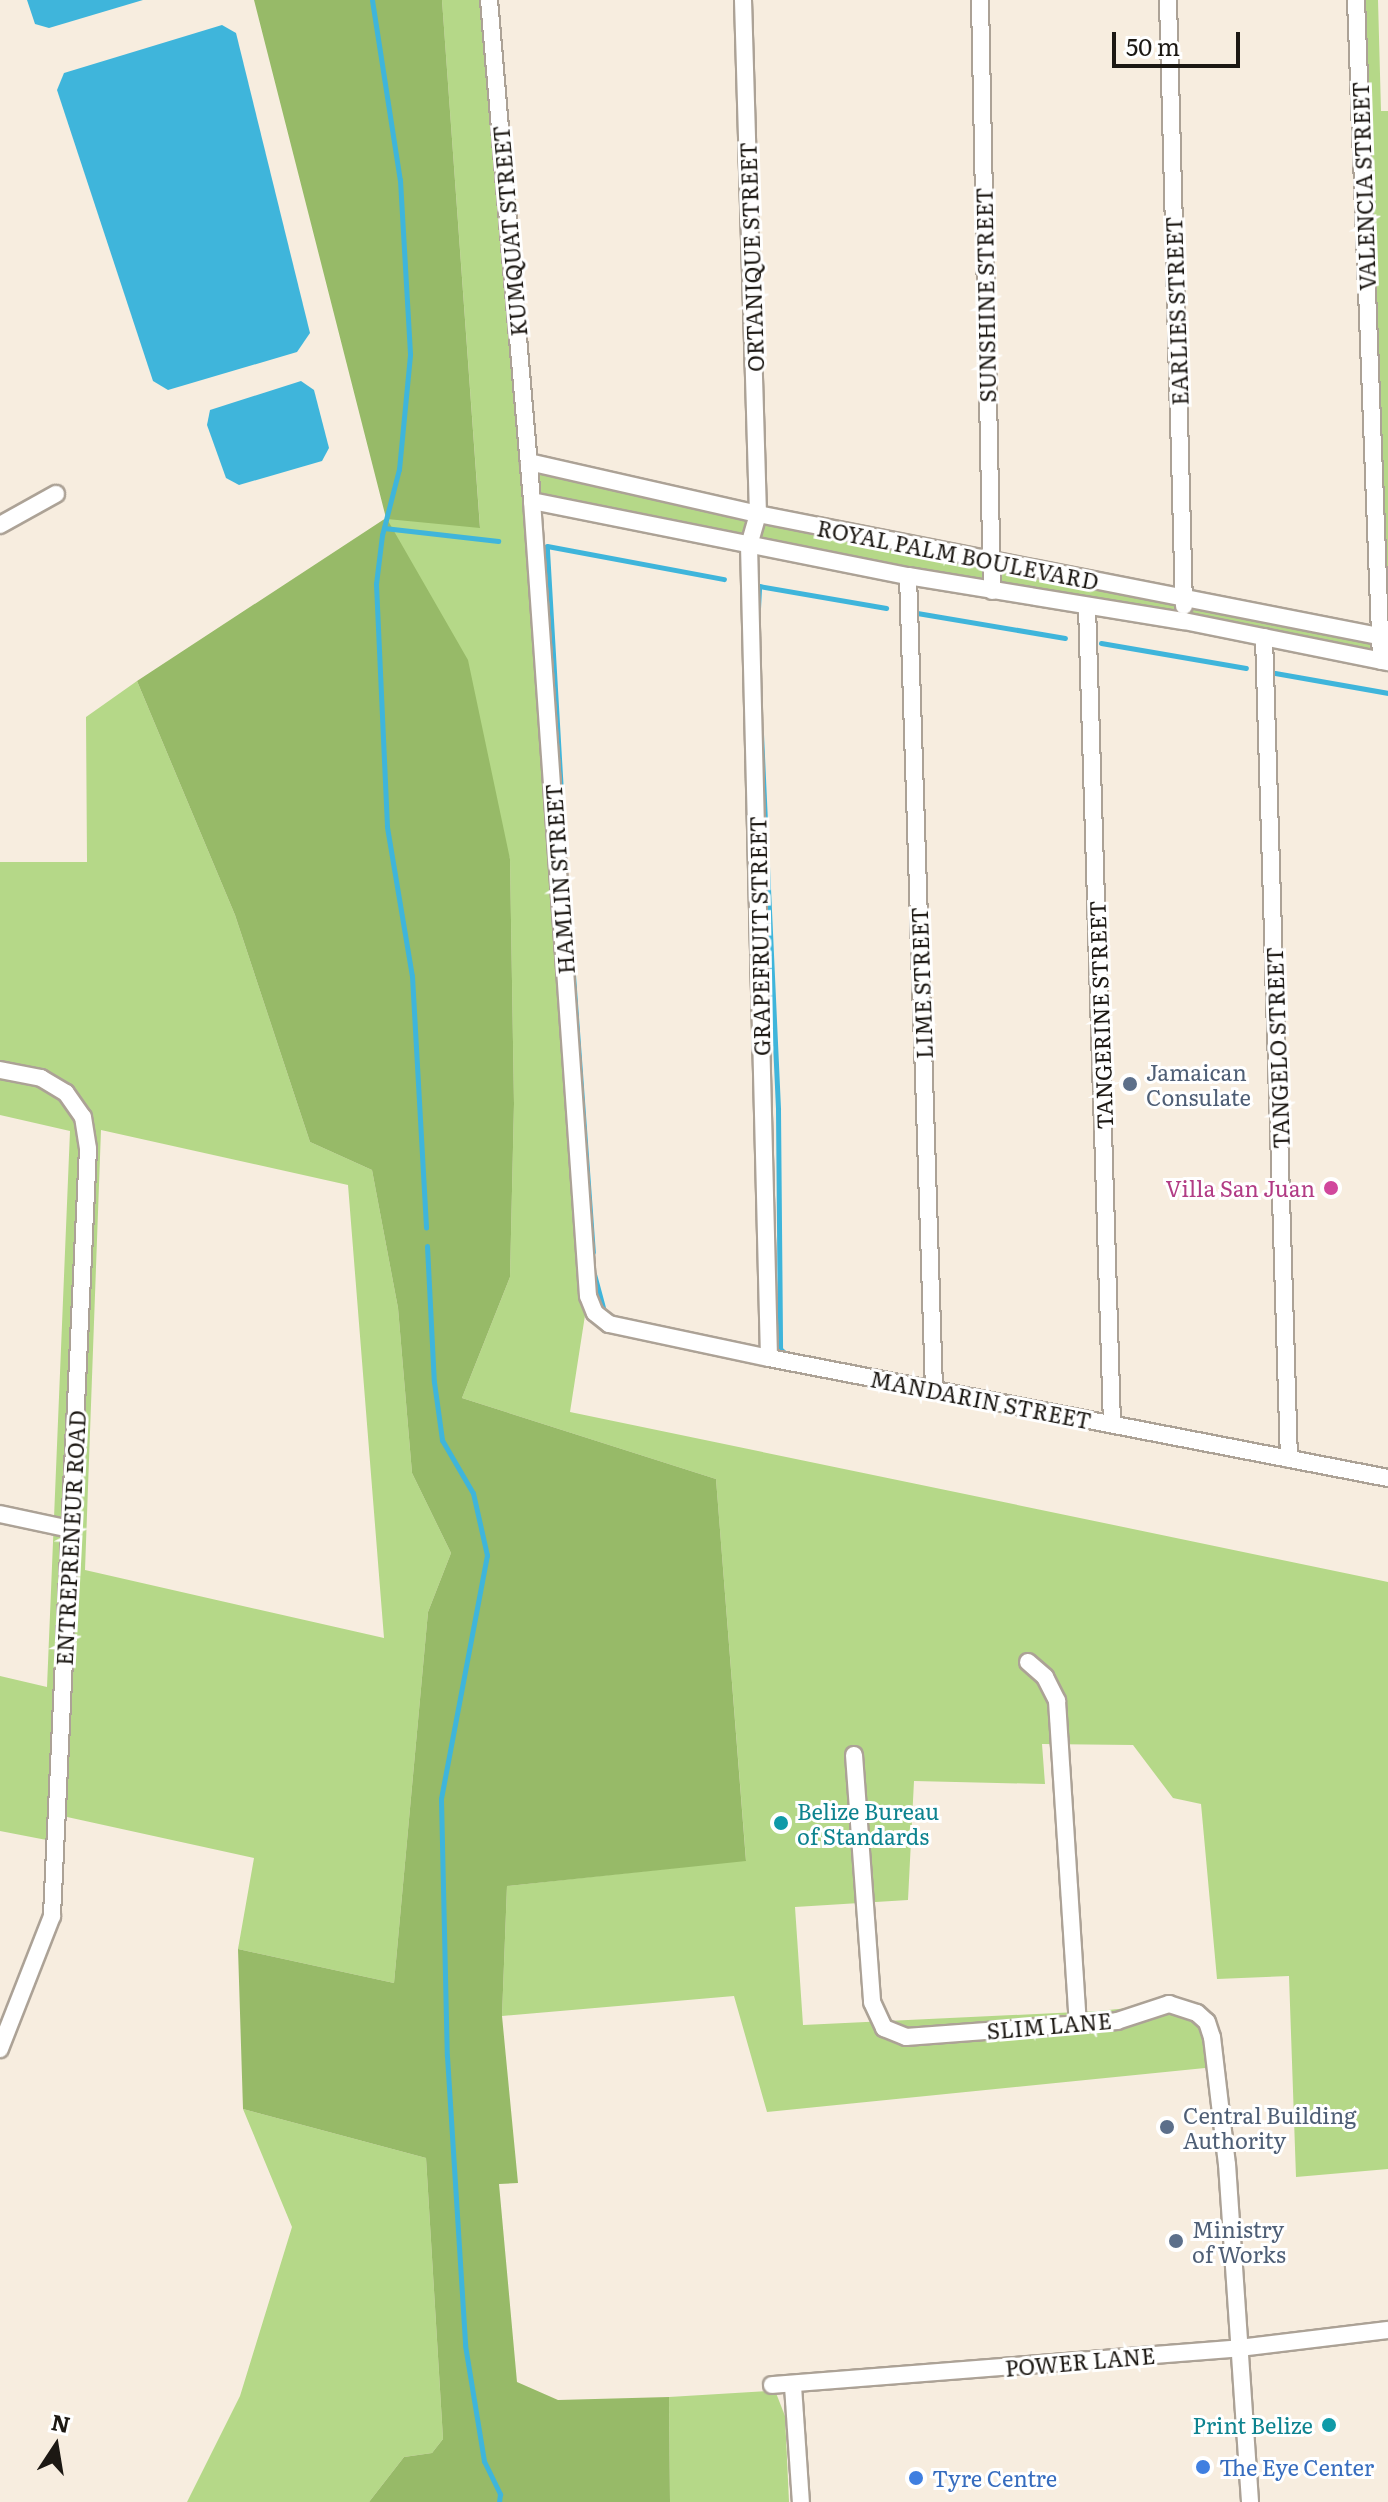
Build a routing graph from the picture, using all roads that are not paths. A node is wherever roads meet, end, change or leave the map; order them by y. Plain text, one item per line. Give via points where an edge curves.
1 (489, 0) edge
2 (743, 0) edge
3 (980, 0) edge
4 (1168, 0) edge
5 (1356, 0) edge
6 (529, 462) junction
7 (56, 494) dead end
8 (532, 501) junction
9 (758, 514) junction
10 (0, 525) edge
11 (749, 545) junction
12 (991, 560) junction
13 (908, 576) junction
14 (992, 591) junction
15 (1184, 598) junction
16 (1087, 606) junction
17 (1184, 621) junction
18 (1264, 637) junction
19 (1384, 637) edge
20 (1384, 661) edge
21 (0, 1070) edge
22 (588, 1296) joint
23 (769, 1358) junction
24 (934, 1390) junction
25 (1112, 1424) junction
26 (1289, 1459) junction
27 (1388, 1478) edge
28 (0, 1514) edge
29 (70, 1529) junction
30 (1028, 1662) dead end
31 (854, 1755) dead end
32 (1078, 2024) junction
33 (0, 2049) edge
34 (1388, 2330) edge
35 (1239, 2348) junction
36 (772, 2385) dead end
37 (793, 2386) junction
38 (801, 2502) edge
39 (1250, 2502) edge

1 - 6 street, KUMQUAT STREET
2 - 9 street, ORTANIQUE STREET
3 - 12 street, SUNSHINE STREET
4 - 15 street, EARLIES STREET
5 - 19 street, VALENCIA STREET
6 - 8 street, HAMLIN STREET
6 - 9 street, ROYAL PALM BOULEVARD
7 - 10 street
8 - 11 street, ROYAL PALM BOULEVARD
8 - 22 street, HAMLIN STREET
9 - 11 street, GRAPEFRUIT STREET
9 - 12 street, ROYAL PALM BOULEVARD
11 - 13 street, ROYAL PALM BOULEVARD
11 - 23 street, GRAPEFRUIT STREET
12 - 14 street, SUNSHINE STREET
12 - 15 street, ROYAL PALM BOULEVARD
13 - 14 street, ROYAL PALM BOULEVARD
13 - 24 street, LIME STREET
14 - 16 street, ROYAL PALM BOULEVARD
15 - 17 street, EARLIES STREET
15 - 19 street, ROYAL PALM BOULEVARD
16 - 17 street, ROYAL PALM BOULEVARD
16 - 25 street, TANGERINE STREET
17 - 18 street, ROYAL PALM BOULEVARD
18 - 20 street, ROYAL PALM BOULEVARD
18 - 26 street, TANGELO STREET
19 - 20 street, VALENCIA STREET
21 - 29 street, ENTREPRENEUR ROAD via 41,1078 66,1093 83,1117 88,1149
22 - 23 street, MANDARIN STREET via 595,1313 609,1324
23 - 24 street, MANDARIN STREET
24 - 25 street, MANDARIN STREET
25 - 26 street, MANDARIN STREET
26 - 27 street, MANDARIN STREET
28 - 29 street
29 - 33 street, ENTREPRENEUR ROAD via 52,1916
30 - 32 street via 1045,1677 1057,1701
31 - 32 street, SLIM LANE via 872,2002 884,2028 906,2037
32 - 35 street, SLIM LANE via 1117,2021 1169,2004 1207,2022 1227,2164
34 - 35 street, POWER LANE
35 - 37 street, POWER LANE
35 - 39 street, SLIM LANE
36 - 37 street, POWER LANE
37 - 38 street

